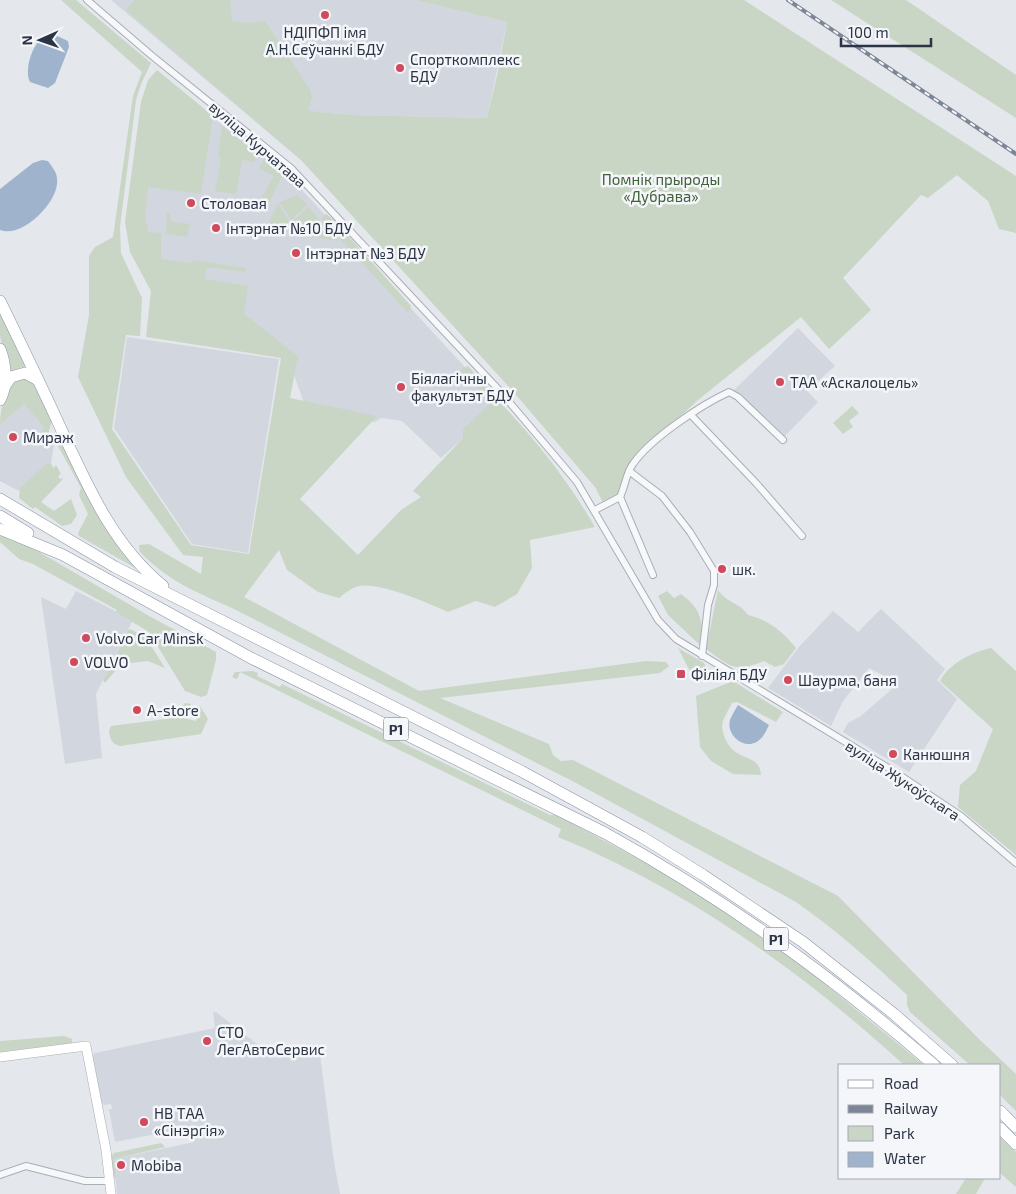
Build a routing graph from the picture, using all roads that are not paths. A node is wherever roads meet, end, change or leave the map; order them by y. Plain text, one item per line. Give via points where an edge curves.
1 (87, 0) edge
2 (0, 302) edge
3 (0, 349) edge
4 (38, 380) junction
5 (5, 386) junction
6 (0, 400) edge
7 (691, 416) junction
8 (783, 440) dead end
9 (629, 471) junction
10 (620, 497) junction
11 (0, 499) edge
12 (595, 510) junction
13 (0, 516) edge
14 (0, 529) edge
15 (802, 536) dead end
16 (63, 555) junction
17 (653, 575) dead end
18 (177, 598) junction
19 (702, 656) junction
20 (1016, 863) edge
21 (0, 1057) edge
22 (933, 1064) edge
23 (951, 1064) edge
24 (1001, 1112) edge
25 (1016, 1127) edge
26 (1001, 1129) edge
27 (1016, 1144) edge
28 (0, 1175) edge
29 (110, 1181) junction
30 (111, 1194) edge

1 - 12 street, вуліца Курчатава via 291,168 498,390 562,462
2 - 4 highway
3 - 5 highway
4 - 5 highway via 25,373 11,377
4 - 18 highway via 80,469 118,537 154,579
5 - 6 highway
7 - 8 street via 729,392
7 - 9 street via 666,432
7 - 15 street
9 - 10 street
9 - 19 street via 662,496 714,571
10 - 12 street
10 - 17 street
11 - 18 highway, Р1 via 115,567
12 - 19 street, вуліца Жукоўскага via 658,620 676,638
13 - 16 highway, Р1
14 - 16 highway
16 - 22 highway, Р1 via 251,658 660,863 795,952
18 - 23 highway, Р1 via 564,793 642,837 803,942
19 - 20 street, вуліца Жукоўскага via 895,772 961,816
21 - 29 street via 86,1046
24 - 25 highway
26 - 27 highway
28 - 29 street via 26,1166 85,1181
29 - 30 street

